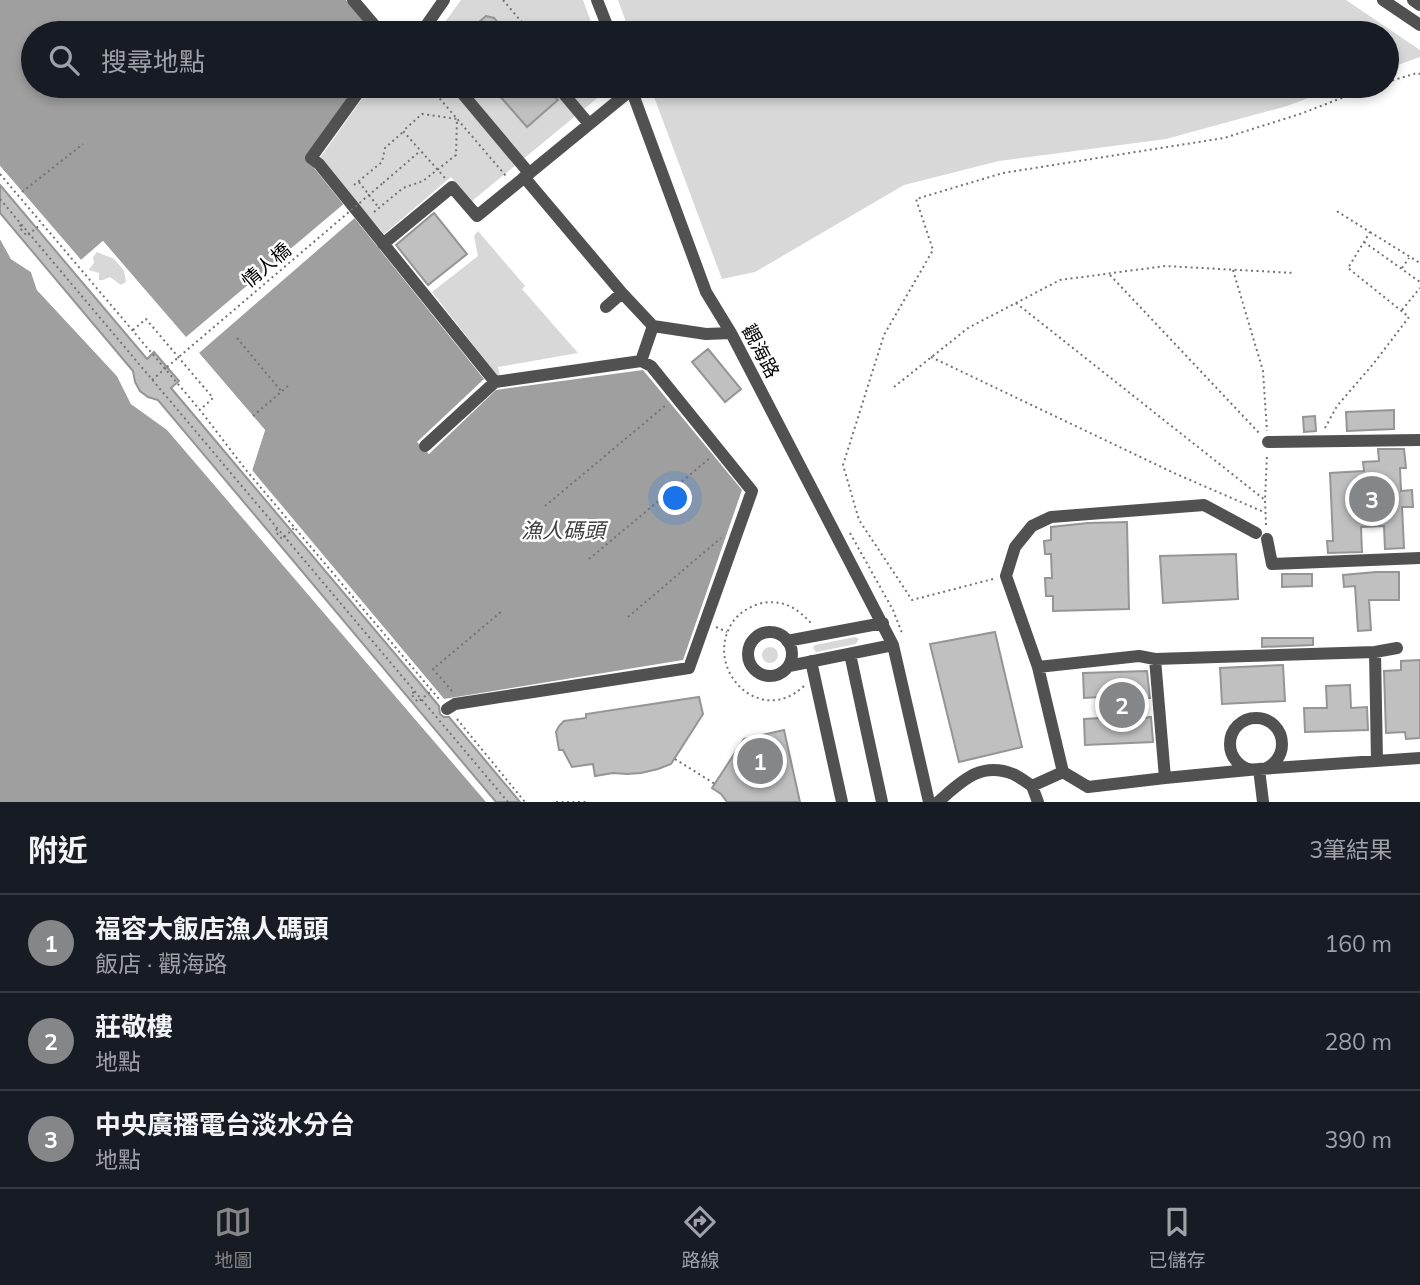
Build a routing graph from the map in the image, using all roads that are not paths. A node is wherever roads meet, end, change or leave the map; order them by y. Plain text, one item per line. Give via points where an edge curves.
1 (353, 0) edge
2 (444, 0) edge
3 (597, 0) edge
4 (1383, 0) edge
5 (1413, 0) edge
6 (1420, 5) edge
7 (371, 21) edge
8 (429, 21) edge
9 (605, 21) edge
10 (1420, 25) edge
11 (354, 98) edge
12 (466, 98) edge
13 (567, 98) edge
14 (619, 98) edge
15 (635, 98) edge
16 (589, 124) junction
17 (527, 175) junction
18 (383, 243) junction
19 (622, 293) junction
20 (606, 307) dead end
21 (653, 326) junction
22 (731, 333) junction
23 (646, 363) junction
24 (495, 382) junction
25 (1420, 440) edge
26 (1268, 442) road end
27 (425, 446) dead end
28 (1420, 558) edge
29 (883, 623) junction
30 (787, 641) junction
31 (894, 645) junction
32 (1397, 648) dead end
33 (1375, 652) junction
34 (850, 654) junction
35 (1156, 659) junction
36 (811, 662) junction
37 (789, 666) junction
38 (1038, 667) junction
39 (447, 709) road end
40 (1420, 758) edge
41 (1377, 761) junction
42 (1259, 769) junction
43 (1063, 772) junction
44 (1165, 778) junction
45 (1032, 786) junction
46 (842, 802) edge
47 (882, 802) edge
48 (929, 802) edge
49 (939, 802) edge
50 (1038, 802) edge
51 (1262, 802) edge

1 - 7 street
2 - 8 street
3 - 9 street
4 - 10 street
5 - 6 street
11 - 18 street via 311,158
12 - 17 street
13 - 16 street
14 - 16 street
15 - 22 street, 觀海路 via 706,292
16 - 17 street
17 - 18 street via 477,216 452,187
17 - 19 street
18 - 24 street
19 - 20 street
19 - 21 street
21 - 22 street
21 - 23 street
22 - 29 street, 觀海路
23 - 24 street
23 - 39 street via 752,491 690,668 455,704
24 - 27 street
25 - 26 street
28 - 38 street via 1272,564 1262,536 1204,505 1051,517 1032,526 1015,547 1006,576
29 - 30 street
29 - 31 street, 觀海路
30 - 37 street via 792,655
30 - 37 street via 775,633 761,634 751,642 747,656 753,670 767,677 781,674
31 - 34 street
31 - 48 street, 觀海路
32 - 33 street
33 - 35 street
33 - 41 street
34 - 36 street
34 - 47 street
35 - 38 street via 1139,656
35 - 44 street
36 - 37 street
36 - 46 street
38 - 43 street
40 - 41 street
41 - 42 street
42 - 42 street via 1240,765 1229,742 1236,726 1259,717 1275,725 1282,740 1273,764
42 - 44 street
42 - 51 street
43 - 44 street via 1088,787
43 - 45 street
45 - 49 street via 1013,774 991,769 972,774
45 - 50 street

